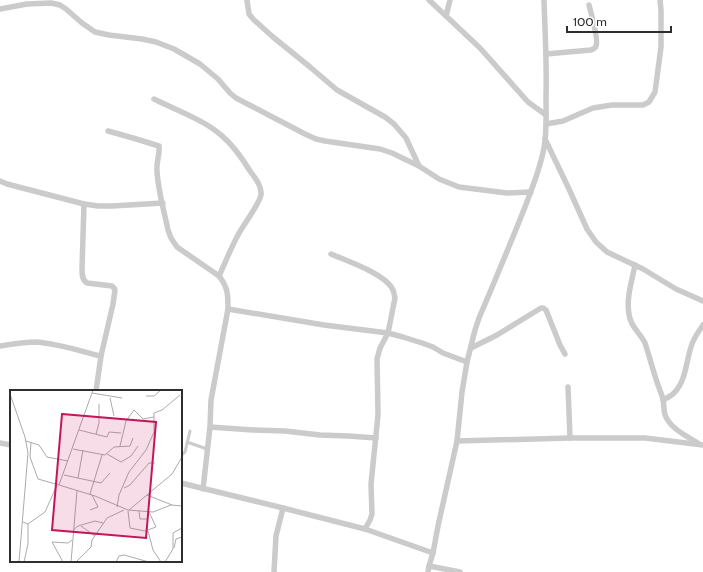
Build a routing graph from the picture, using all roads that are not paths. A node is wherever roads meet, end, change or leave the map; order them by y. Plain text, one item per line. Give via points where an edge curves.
1 (247, 0) edge
2 (429, 0) edge
3 (450, 0) edge
4 (544, 0) edge
5 (660, 0) edge
6 (589, 5) dead end
7 (0, 9) edge
8 (446, 16) junction
9 (546, 54) junction
10 (154, 99) dead end
11 (546, 114) junction
12 (546, 124) junction
13 (108, 131) dead end
14 (545, 139) junction
15 (418, 166) junction
16 (0, 181) edge
17 (531, 192) junction
18 (163, 203) junction
19 (84, 204) junction
20 (331, 254) dead end
21 (635, 265) junction
22 (219, 276) junction
23 (703, 301) edge
24 (228, 309) junction
25 (703, 325) edge
26 (388, 333) junction
27 (0, 346) edge
28 (471, 348) junction
29 (564, 354) dead end
30 (101, 356) junction
31 (467, 362) junction
32 (568, 387) dead end
33 (96, 390) edge
34 (663, 400) junction
35 (210, 427) junction
36 (190, 431) dead end
37 (376, 438) junction
38 (570, 438) junction
39 (457, 441) junction
40 (187, 442) junction
41 (0, 443) edge
42 (10, 445) edge
43 (702, 445) edge
44 (208, 449) junction
45 (182, 454) edge
46 (182, 483) edge
47 (203, 489) junction
48 (283, 508) junction
49 (365, 529) junction
50 (433, 553) junction
51 (429, 569) edge
52 (274, 572) edge
53 (460, 572) edge

1 - 15 street via 249,14 273,37 337,90 394,124 406,138
2 - 8 street
3 - 8 street
4 - 9 street
5 - 12 street via 661,47 655,92 649,102 643,105 593,108 563,121
6 - 9 street via 596,36 595,48
7 - 15 street via 27,4 60,5 95,32 156,42 174,49 211,72 236,98 316,139 380,149
8 - 11 street via 480,48 528,102
9 - 11 street
10 - 22 street via 220,134 246,164 259,184 260,199 237,236
11 - 12 street
12 - 14 street
13 - 18 street via 159,146 157,170
14 - 17 street
14 - 21 street via 587,229 596,242 607,252
15 - 17 street via 459,187 507,193
16 - 19 street
17 - 28 street via 479,318
18 - 19 street via 112,206
18 - 22 street via 173,242 183,252
19 - 30 street via 83,279 87,283 112,286 115,290
20 - 26 street via 377,275 391,286 395,298
21 - 23 street via 676,289
21 - 34 street via 629,315 645,344
22 - 24 street via 227,289
24 - 26 street
24 - 35 street via 211,400
25 - 34 street via 691,345 679,385 674,393
26 - 31 street via 433,347
26 - 37 street via 377,359
27 - 30 street via 36,342
28 - 29 street via 543,308
28 - 31 street
30 - 33 street
31 - 39 street
32 - 38 street
34 - 43 street via 664,413 669,422
35 - 37 street
35 - 44 street
36 - 40 lane
37 - 49 street via 371,484 372,514
38 - 39 street
38 - 43 street via 645,438
39 - 50 street
40 - 44 lane
40 - 45 lane
41 - 42 street
44 - 47 street
46 - 47 street
47 - 48 street
48 - 49 street
48 - 52 street via 276,536
49 - 50 street
50 - 51 street
51 - 53 street

